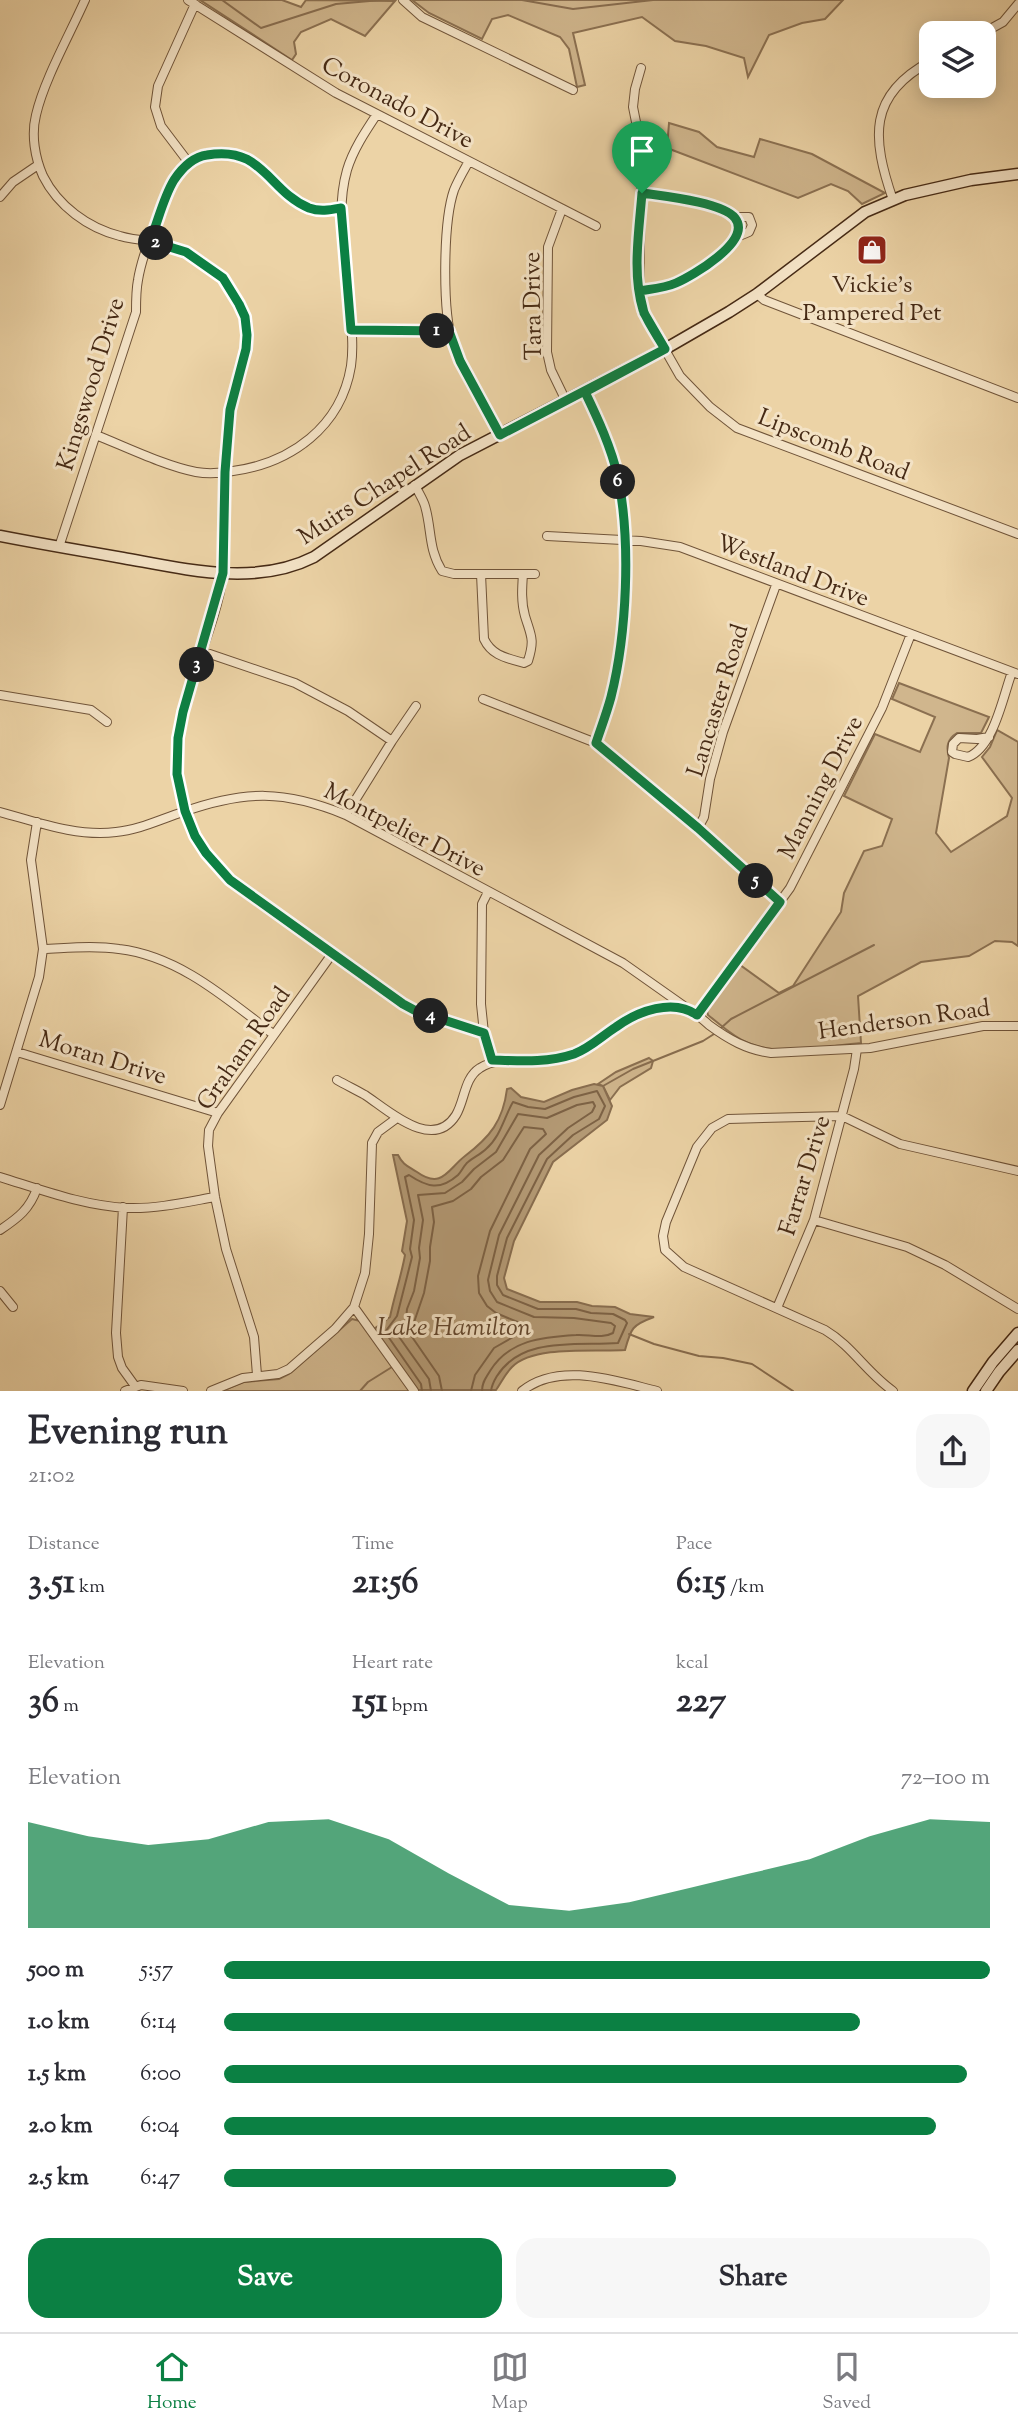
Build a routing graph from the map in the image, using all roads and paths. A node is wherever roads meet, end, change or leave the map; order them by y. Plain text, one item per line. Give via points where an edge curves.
1 (85, 0) edge
2 (403, 0) edge
3 (191, 2) edge
4 (1018, 4) edge
5 (996, 26) edge
6 (641, 68) dead end
7 (919, 69) edge
8 (573, 90) dead end
9 (377, 114) junction
10 (469, 161) junction
11 (189, 163) junction
12 (38, 165) junction
13 (1018, 174) edge
14 (642, 193) junction
15 (0, 197) edge
16 (893, 200) junction
17 (341, 208) junction
18 (562, 209) junction
19 (734, 217) junction
20 (596, 226) dead end
21 (737, 237) junction
22 (150, 241) junction
23 (639, 291) junction
24 (757, 294) junction
25 (351, 330) junction
26 (449, 331) junction
27 (665, 349) junction
28 (585, 392) junction
29 (1018, 398) edge
30 (566, 401) junction
31 (96, 435) junction
32 (500, 435) junction
33 (225, 472) junction
34 (415, 485) junction
35 (1018, 534) edge
36 (0, 536) edge
37 (547, 536) dead end
38 (624, 540) junction
39 (59, 547) junction
40 (223, 573) junction
41 (481, 574) junction
42 (523, 574) junction
43 (535, 575) dead end
44 (776, 585) junction
45 (911, 634) junction
46 (201, 650) junction
47 (1015, 673) edge
48 (0, 695) edge
49 (483, 699) dead end
50 (416, 706) dead end
51 (107, 722) dead end
52 (989, 737) dead end
53 (391, 741) junction
54 (596, 743) junction
55 (0, 811) edge
56 (185, 811) junction
57 (346, 815) junction
58 (37, 822) junction
59 (698, 828) junction
60 (488, 892) junction
61 (780, 902) junction
62 (43, 949) junction
63 (332, 954) junction
64 (686, 1007) junction
65 (697, 1015) junction
66 (1018, 1026) edge
67 (484, 1033) junction
68 (273, 1034) junction
69 (857, 1049) junction
70 (17, 1052) junction
71 (492, 1060) junction
72 (337, 1080) dead end
73 (0, 1105) edge
74 (218, 1113) junction
75 (842, 1116) junction
76 (397, 1118) junction
77 (1018, 1171) edge
78 (0, 1177) edge
79 (37, 1188) junction
80 (215, 1197) junction
81 (122, 1207) junction
82 (814, 1220) junction
83 (0, 1230) edge
84 (0, 1291) edge
85 (13, 1307) dead end
86 (354, 1307) junction
87 (777, 1308) junction
88 (1018, 1308) edge
89 (1018, 1333) edge
90 (1018, 1350) edge
91 (257, 1375) junction
92 (135, 1386) junction
93 (125, 1391) edge
94 (183, 1391) edge
95 (211, 1391) edge
96 (414, 1391) edge
97 (522, 1391) edge
98 (657, 1391) edge
99 (893, 1391) edge
100 (973, 1391) edge
101 (986, 1391) edge

1 - 12 street via 35,118
2 - 8 street via 422,17
3 - 9 street, Coronado Drive via 287,64
3 - 11 street via 158,86 155,107 161,125
4 - 5 street
6 - 14 street, Lipscomb Road via 633,107 642,152
7 - 16 street via 901,80 880,114 878,146
9 - 10 street, Coronado Drive
9 - 17 street via 349,163
10 - 18 street, Coronado Drive
10 - 26 street via 450,209
11 - 17 street via 201,156 234,153 257,166 300,203 321,211
11 - 22 street, Kingswood Drive via 173,182
12 - 15 street
12 - 22 street via 56,197 77,216 118,236
13 - 16 main road, Muirs Chapel Road via 971,180
14 - 19 street via 709,205
14 - 23 street, Lipscomb Road
16 - 24 main road, Muirs Chapel Road via 865,212
17 - 25 street
18 - 20 street, Coronado Drive
18 - 30 street, Tara Drive via 548,247 546,337 551,370
19 - 21 street
19 - 21 street via 749,218 752,225 749,232
21 - 23 street via 700,270 674,284
22 - 31 street, Kingswood Drive via 138,279 135,312
22 - 33 street via 186,252 213,269 232,290 245,317 246,349 232,398
23 - 27 street, Lipscomb Road via 644,313
24 - 27 main road, Muirs Chapel Road
24 - 29 street
25 - 26 street
25 - 33 street via 346,383 318,432 290,454 254,468
26 - 32 street
27 - 28 main road, Muirs Chapel Road
27 - 35 street, Lipscomb Road via 689,386 737,428
28 - 30 main road, Muirs Chapel Road
28 - 38 street via 617,476
30 - 32 main road, Muirs Chapel Road
31 - 33 street via 197,472
31 - 39 street, Kingswood Drive
32 - 34 main road, Muirs Chapel Road
33 - 40 street
34 - 40 main road, Muirs Chapel Road via 303,562 276,571
34 - 41 street via 442,571
36 - 39 main road, Muirs Chapel Road
37 - 38 street, Westland Drive
38 - 44 street, Westland Drive via 680,547
38 - 54 street via 621,642 611,697
39 - 40 main road, Muirs Chapel Road
40 - 46 street
41 - 42 street
41 - 42 street via 488,648 524,663 533,639 523,605
42 - 43 street
44 - 45 street, Westland Drive
44 - 59 street, Lancaster Road via 723,732
45 - 47 street, Westland Drive
45 - 61 street, Manning Drive via 882,708
46 - 53 street via 295,683
46 - 56 street via 178,738 177,774
47 - 52 street
48 - 51 street via 91,710
49 - 54 street
50 - 53 street
53 - 57 street
54 - 59 street
55 - 58 street, Montpelier Drive
56 - 57 street, Montpelier Drive via 257,795 309,801
56 - 58 street, Montpelier Drive via 116,832 78,832
56 - 63 street via 206,853 230,880
57 - 60 street, Montpelier Drive
58 - 62 street via 31,860
59 - 61 street
60 - 64 street, Montpelier Drive via 623,963
60 - 67 street via 482,904
61 - 65 street, Manning Drive
62 - 68 street via 117,948 159,959 200,980
62 - 70 street
63 - 67 street via 416,1011
63 - 68 street, Graham Road
64 - 65 street, Henderson Road
64 - 71 street via 662,1007 629,1019 561,1058
65 - 69 street, Henderson Road via 734,1042 759,1052
66 - 69 street, Henderson Road via 983,1026
67 - 71 street
68 - 74 street, Graham Road
69 - 75 street, Farrar Drive
70 - 73 street
70 - 74 street, Moran Drive
71 - 76 street via 476,1070 456,1115 440,1129 431,1131
72 - 76 street
74 - 80 street, Graham Road via 209,1130 208,1146
75 - 77 street via 900,1144
75 - 82 street, Farrar Drive
75 - 87 street via 722,1121 696,1147 666,1222 665,1250 673,1259
76 - 86 street via 378,1132 372,1143 365,1273
78 - 79 street
79 - 81 street
79 - 83 street via 23,1215
80 - 81 street
80 - 91 street, Graham Road via 254,1337
81 - 92 street via 116,1333 118,1357
82 - 87 street, Farrar Drive
82 - 88 street via 907,1247
84 - 85 street
86 - 91 street via 289,1369
86 - 96 street
87 - 99 street via 836,1336
89 - 100 main road
90 - 101 main road
91 - 95 street
92 - 93 street
92 - 94 street
97 - 98 street via 530,1384 567,1376

